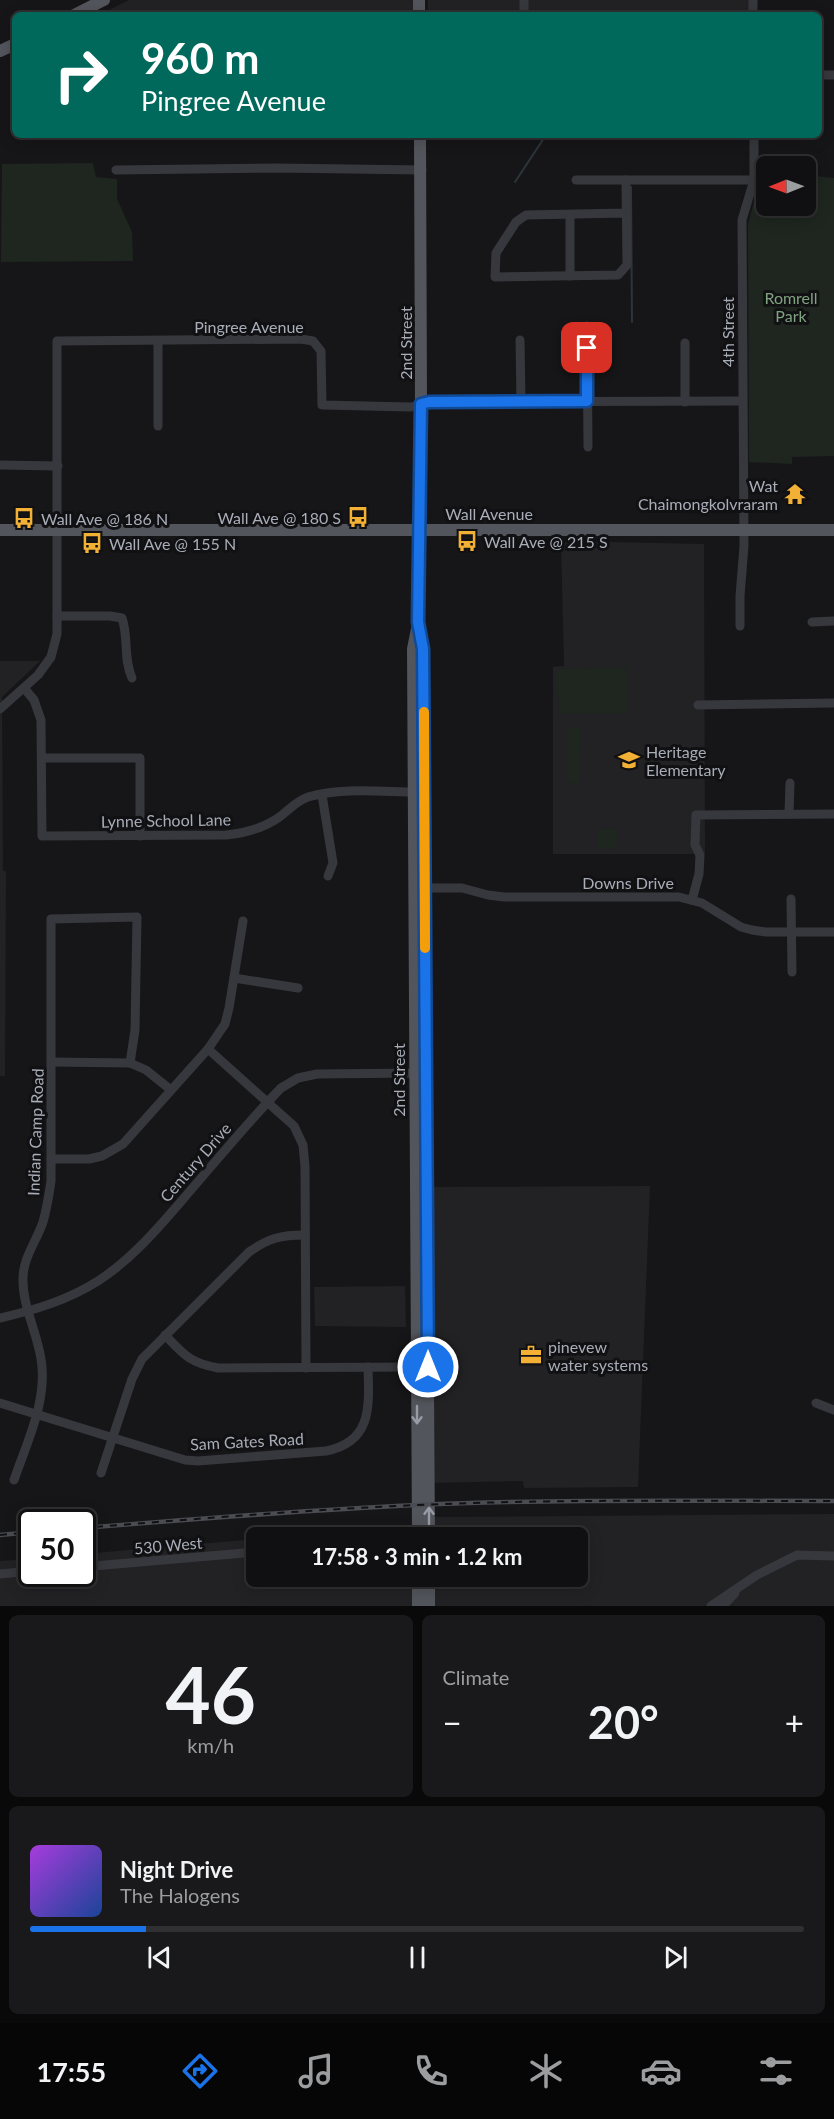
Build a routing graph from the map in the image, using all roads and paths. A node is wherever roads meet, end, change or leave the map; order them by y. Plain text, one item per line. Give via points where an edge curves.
1 (104, 0) edge
2 (80, 12) edge
3 (420, 138) edge
4 (754, 138) edge
5 (116, 170) dead end
6 (422, 170) junction
7 (576, 180) dead end
8 (626, 180) junction
9 (754, 180) junction
10 (626, 213) junction
11 (570, 215) junction
12 (570, 276) junction
13 (586, 326) dead end
14 (520, 340) dead end
15 (158, 341) junction
16 (685, 343) dead end
17 (587, 401) junction
18 (741, 401) junction
19 (521, 402) junction
20 (685, 402) junction
21 (421, 404) junction
22 (158, 426) dead end
23 (588, 447) dead end
24 (0, 465) edge
25 (58, 466) junction
26 (57, 529) junction
27 (419, 529) junction
28 (0, 530) edge
29 (744, 530) junction
30 (834, 530) edge
31 (57, 616) junction
32 (834, 621) edge
33 (812, 622) dead end
34 (740, 626) dead end
35 (132, 678) dead end
36 (24, 688) junction
37 (834, 703) edge
38 (698, 705) dead end
39 (0, 709) edge
40 (42, 758) junction
41 (790, 783) dead end
42 (419, 792) junction
43 (322, 795) junction
44 (789, 814) junction
45 (834, 814) edge
46 (140, 836) junction
47 (328, 876) dead end
48 (419, 888) junction
49 (790, 899) dead end
50 (692, 900) junction
51 (243, 921) dead end
52 (791, 932) junction
53 (834, 932) edge
54 (792, 972) dead end
55 (234, 978) junction
56 (298, 988) dead end
57 (208, 1048) junction
58 (52, 1062) junction
59 (130, 1063) junction
60 (420, 1073) junction
61 (171, 1090) junction
62 (268, 1102) junction
63 (51, 1159) junction
64 (305, 1235) junction
65 (29, 1311) junction
66 (0, 1318) edge
67 (165, 1335) junction
68 (368, 1367) junction
69 (422, 1367) junction
70 (306, 1368) junction
71 (0, 1403) edge
72 (816, 1403) dead end
73 (834, 1410) edge
74 (36, 1413) junction
75 (113, 1437) junction
76 (101, 1473) dead end
77 (14, 1480) dead end
78 (418, 1527) edge
79 (429, 1527) edge
80 (246, 1553) edge
81 (834, 1556) edge
82 (96, 1566) edge
83 (18, 1572) edge
84 (0, 1574) edge
85 (742, 1585) junction
86 (418, 1587) edge
87 (429, 1587) edge
88 (418, 1606) edge
89 (429, 1606) edge
90 (711, 1606) edge
91 (723, 1606) edge

1 - 2 main road
3 - 6 main road, 2nd Street
4 - 9 street, 4th Street
5 - 6 street
6 - 21 main road, 2nd Street
7 - 8 street
8 - 9 street
8 - 10 street
9 - 18 street, 4th Street via 742,220
10 - 11 street
10 - 12 street via 627,265 618,275
11 - 12 street
11 - 12 street via 526,216 516,222 496,253 495,277
13 - 17 street
14 - 19 street
15 - 21 street, Pingree Avenue via 313,341 321,351 321,405
15 - 22 street
15 - 25 street, Pingree Avenue via 57,340
16 - 20 street
17 - 19 street, Pingree Avenue
17 - 20 street, Pingree Avenue
17 - 23 street
18 - 20 street, Pingree Avenue
18 - 29 street, 4th Street
19 - 21 street, Pingree Avenue
21 - 27 main road, 2nd Street
24 - 25 street
25 - 26 street
26 - 27 main road, Wall Avenue
26 - 28 main road, Wall Avenue
26 - 31 street
27 - 29 main road, Wall Avenue
27 - 42 main road, 2nd Street via 418,622 423,649
29 - 30 main road, Wall Avenue
29 - 34 street, 4th Street
31 - 35 street via 122,618
31 - 36 street via 51,657
32 - 33 street
36 - 39 street
36 - 40 street via 34,700 41,720
37 - 38 street
40 - 46 street via 140,758
40 - 46 street, Lynne School Lane via 42,836
41 - 44 street
42 - 43 street, Lynne School Lane
42 - 48 main road, 2nd Street
43 - 46 street, Lynne School Lane via 307,798 261,828 244,833
43 - 47 street via 333,863
44 - 45 street
44 - 50 street via 696,815 695,845 700,855
48 - 50 street, Downs Drive via 462,888 504,897
48 - 60 main road, 2nd Street
49 - 52 street
50 - 52 street, Downs Drive via 713,908 741,927
51 - 55 street
52 - 53 street, Downs Drive
52 - 54 street
55 - 56 street
55 - 57 street via 225,1024
57 - 61 street
57 - 62 street
58 - 59 street
58 - 59 street, Indian Camp Road via 51,919 137,918 135,1030
58 - 63 street, Indian Camp Road
59 - 61 street
60 - 62 street, Century Drive via 317,1074 298,1078
60 - 69 main road, 2nd Street
61 - 63 street via 132,1136 112,1151 89,1159
62 - 64 street via 294,1126 303,1145
62 - 65 street, Century Drive via 137,1250 97,1281
63 - 65 street, Indian Camp Road via 48,1203 24,1268
64 - 67 street via 264,1241
64 - 70 street
65 - 66 street, Century Drive
65 - 74 street, Indian Camp Road via 42,1370
67 - 70 street via 199,1365
67 - 75 street via 136,1368
68 - 69 street
68 - 70 street
68 - 75 street, Sam Gates Road via 367,1417 350,1443 338,1448 198,1461
69 -> 78 main road, 2nd Street
79 -> 69 main road, 2nd Street
71 - 74 street, Sam Gates Road
72 - 73 street
74 - 75 street, Sam Gates Road
74 - 77 street, Indian Camp Road
75 - 76 street
80 - 82 street, 530 West
81 - 85 street via 797,1555
83 - 84 street
85 - 90 street
85 - 91 street
86 - 88 main road
87 - 89 main road

